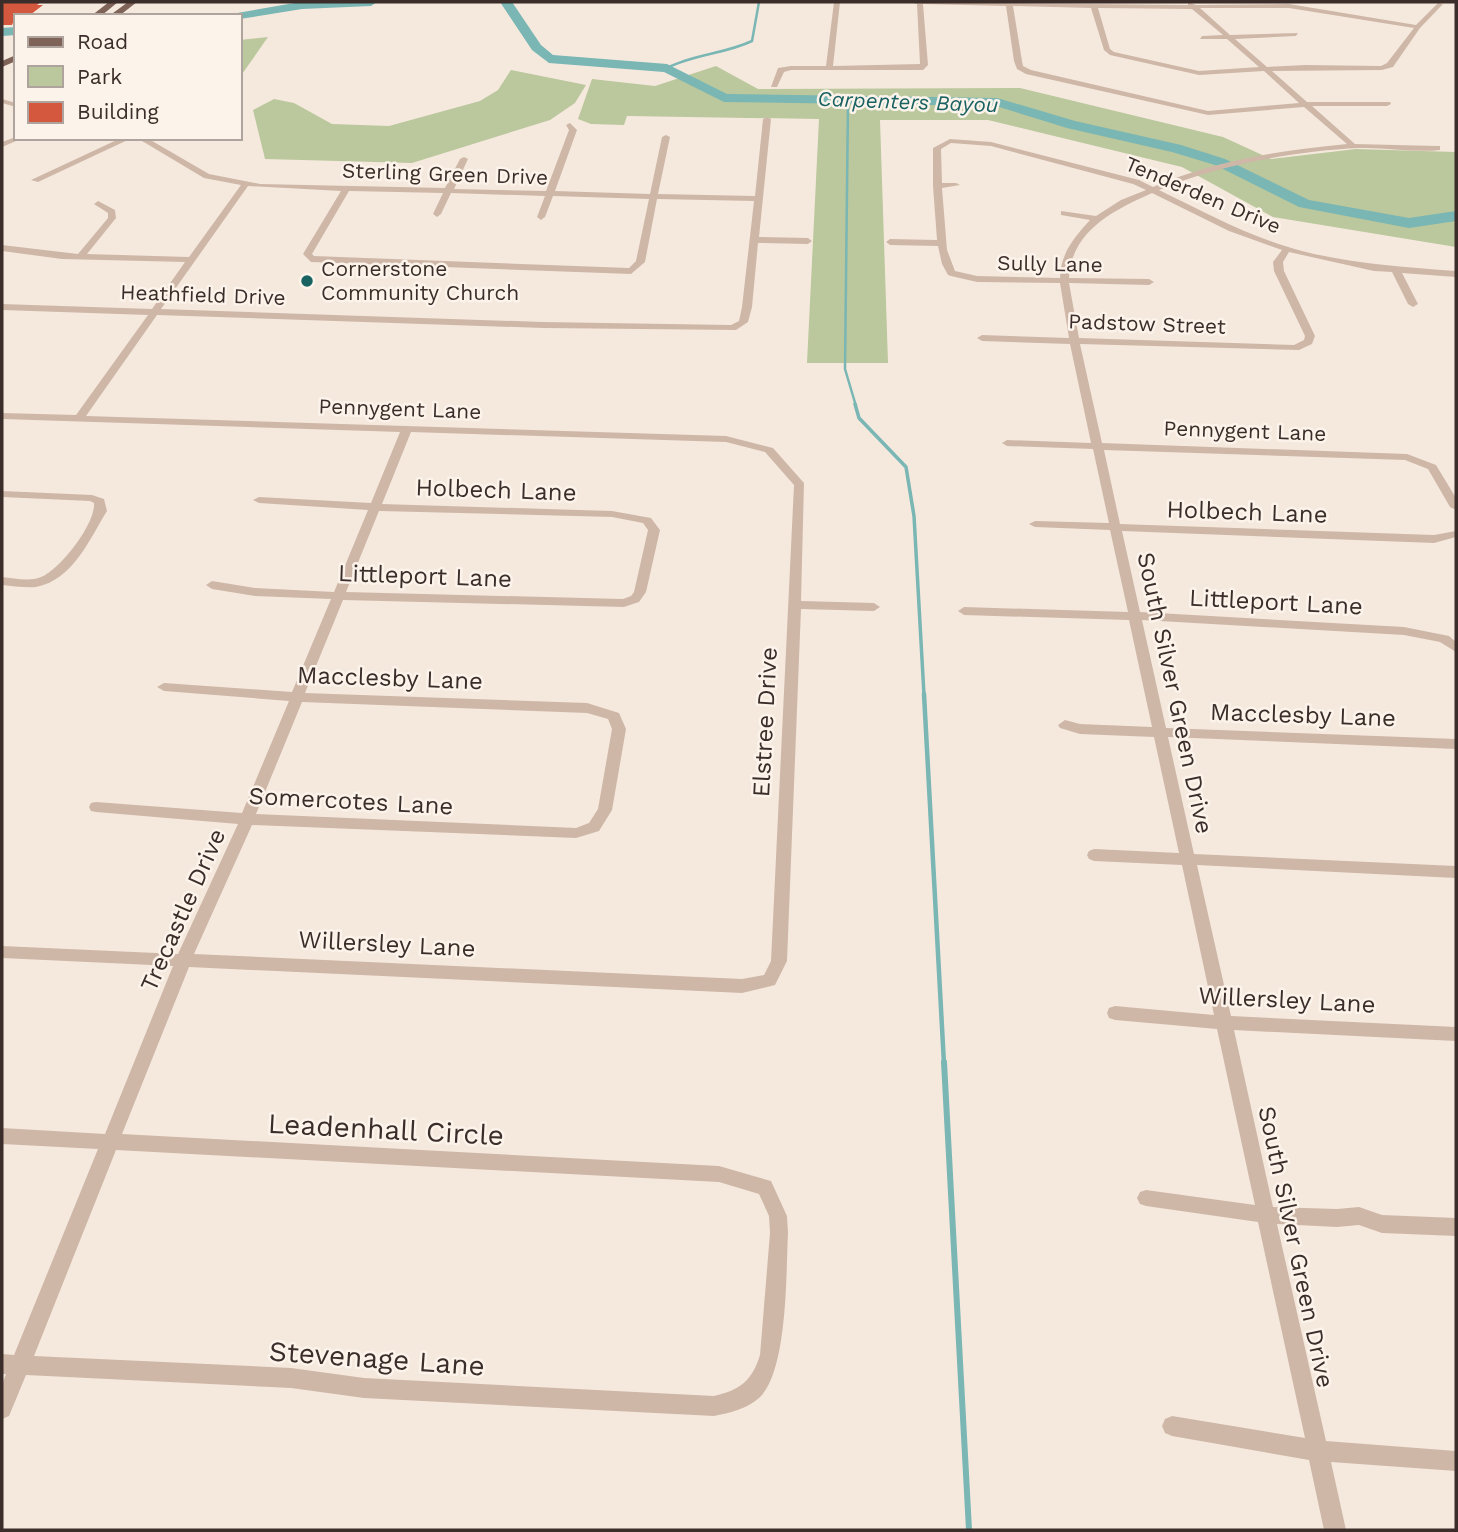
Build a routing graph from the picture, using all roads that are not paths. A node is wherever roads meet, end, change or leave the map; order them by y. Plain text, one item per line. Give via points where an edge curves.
1 (114, 2) edge
2 (133, 2) edge
3 (837, 2) edge
4 (913, 2) edge
5 (920, 2) edge
6 (1009, 4) junction
7 (1191, 4) edge
8 (1440, 4) dead end
9 (1094, 6) junction
10 (98, 14) edge
11 (116, 14) edge
12 (1418, 26) junction
13 (1296, 34) dead end
14 (1227, 36) junction
15 (1202, 38) dead end
16 (829, 67) junction
17 (1269, 69) junction
18 (774, 85) dead end
19 (1309, 104) junction
20 (1387, 104) dead end
21 (767, 119) dead end
22 (570, 125) dead end
23 (666, 137) dead end
24 (124, 140) edge
25 (145, 140) edge
26 (1353, 146) junction
27 (1437, 148) dead end
28 (464, 159) dead end
29 (35, 180) dead end
30 (245, 185) junction
31 (956, 185) dead end
32 (937, 186) junction
33 (347, 188) junction
34 (1154, 190) junction
35 (448, 191) junction
36 (550, 194) junction
37 (654, 197) junction
38 (759, 199) junction
39 (98, 204) dead end
40 (1064, 213) dead end
41 (437, 214) dead end
42 (541, 217) dead end
43 (1098, 219) junction
44 (754, 240) junction
45 (808, 242) dead end
46 (890, 242) dead end
47 (942, 243) junction
48 (2, 248) edge
49 (1287, 249) junction
50 (80, 257) junction
51 (192, 260) junction
52 (1396, 270) junction
53 (1456, 274) edge
54 (1063, 281) junction
55 (1149, 282) dead end
56 (1413, 304) dead end
57 (2, 307) edge
58 (155, 312) junction
59 (982, 338) dead end
60 (1074, 341) junction
61 (2, 416) edge
62 (79, 418) junction
63 (407, 429) junction
64 (1007, 443) dead end
65 (1097, 445) junction
66 (788, 468) joint
67 (2, 494) edge
68 (260, 500) dead end
69 (375, 507) junction
70 (1456, 507) edge
71 (1035, 524) dead end
72 (1115, 528) junction
73 (1456, 534) edge
74 (2, 581) edge
75 (212, 585) dead end
76 (339, 596) junction
77 (635, 599) joint
78 (794, 605) junction
79 (874, 607) dead end
80 (964, 611) dead end
81 (1137, 616) junction
82 (1456, 648) edge
83 (164, 687) dead end
84 (297, 697) junction
85 (1065, 725) dead end
86 (1160, 732) junction
87 (1456, 744) edge
88 (96, 807) dead end
89 (247, 819) junction
90 (600, 821) joint
91 (1094, 855) dead end
92 (1188, 861) junction
93 (1456, 872) edge
94 (2, 953) edge
95 (184, 959) junction
96 (769, 980) joint
97 (1115, 1013) dead end
98 (1224, 1023) junction
99 (1456, 1034) edge
100 (2, 1136) edge
101 (112, 1142) junction
102 (1146, 1198) dead end
103 (1266, 1215) junction
104 (1456, 1227) edge
105 (11, 1365) edge
106 (745, 1396) joint
107 (2, 1409) edge
108 (1172, 1426) dead end
109 (1317, 1451) junction
110 (1456, 1461) edge
111 (1335, 1530) edge

1 - 10 main road
2 - 11 main road
3 - 16 street
4 - 5 street
5 - 6 street
5 - 16 street via 924,65 920,68
6 - 9 street
6 - 19 street via 1018,61 1029,72 1208,113
7 - 9 street
7 - 12 street via 1332,8
7 - 14 street
8 - 12 street
9 - 17 street via 1112,54 1199,73
12 - 17 street via 1390,65 1382,68
13 - 14 street
14 - 15 street
14 - 17 street
16 - 18 street via 781,70
17 - 19 street
19 - 20 street
19 - 26 street
21 - 38 street
22 - 36 street via 573,130
23 - 37 street
24 - 29 street
25 - 30 street, Sterling Green Drive via 208,176
26 - 27 street, South Silver Green Drive
26 - 34 street, South Silver Green Drive via 1258,160
28 - 35 street
30 - 33 street, Sterling Green Drive
30 - 51 street
31 - 32 street
32 - 34 street, Tenderden Drive via 939,145 950,141 981,142
32 - 47 street
33 - 35 street, Sterling Green Drive
33 - 37 street via 307,254 310,259 631,271 640,262
34 - 43 street, South Silver Green Drive via 1123,202
34 - 49 street, Tenderden Drive via 1232,229
35 - 36 street, Sterling Green Drive
35 - 41 street
36 - 37 street, Sterling Green Drive
36 - 42 street
37 - 38 street, Sterling Green Drive
38 - 44 street
39 - 50 street via 112,212 112,218
40 - 43 street
43 - 54 street, South Silver Green Drive via 1073,244
44 - 45 street
44 - 58 street, Heathfield Drive via 743,322 708,330
46 - 47 street
47 - 54 street, Sully Lane via 951,274 969,279
48 - 50 street
49 - 52 street, Tenderden Drive
49 - 60 street, Padstow Street via 1279,259 1279,271 1297,303 1309,342 1296,348
50 - 51 street
51 - 58 street
52 - 53 street, Tenderden Drive
52 - 56 street
54 - 55 street, Sully Lane
54 - 60 street, South Silver Green Drive
57 - 58 street, Heathfield Drive
58 - 62 street
59 - 60 street, Padstow Street
60 - 65 street, South Silver Green Drive
61 - 62 street, Pennygent Lane
62 - 63 street, Pennygent Lane
63 - 66 street, Pennygent Lane via 726,439 769,450
63 - 69 street, Trecastle Drive
64 - 65 street, Pennygent Lane
65 - 70 street, Pennygent Lane via 1407,457 1432,467
65 - 72 street, South Silver Green Drive
66 - 78 street, Elstree Drive via 800,485
67 - 74 street via 92,498 100,501 101,510 64,567 52,577 36,583
68 - 69 street, Holbech Lane
69 - 76 street, Trecastle Drive
69 - 77 street, Holbech Lane via 612,514 647,520 654,530 653,542
71 - 72 street, Holbech Lane
72 - 73 street, Holbech Lane via 1434,539
72 - 81 street, South Silver Green Drive
75 - 76 street, Littleport Lane
76 - 77 street, Littleport Lane via 605,604
76 - 84 street, Trecastle Drive
78 - 79 street
78 - 96 street, Elstree Drive via 779,961
80 - 81 street, Littleport Lane
81 - 82 street, Littleport Lane via 1404,631 1435,637
81 - 86 street, South Silver Green Drive
83 - 84 street, Macclesby Lane
84 - 89 street, Trecastle Drive
84 - 90 street, Macclesby Lane via 587,708 614,716 620,729
85 - 86 street, Macclesby Lane
86 - 87 street, Macclesby Lane
86 - 92 street, South Silver Green Drive
88 - 89 street, Somercotes Lane
89 - 90 street, Somercotes Lane via 576,833
89 - 95 street, Trecastle Drive
91 - 92 street
92 - 93 street
92 - 98 street, South Silver Green Drive
94 - 95 street, Willersley Lane
95 - 96 street, Willersley Lane via 742,986
95 - 101 street, Trecastle Drive
97 - 98 street, Willersley Lane
98 - 99 street, Willersley Lane
98 - 103 street, South Silver Green Drive
100 - 101 street, Leadenhall Circle
101 - 105 street, Trecastle Drive
101 - 106 street, Leadenhall Circle via 719,1174 765,1187 778,1216 770,1356 765,1375
102 - 103 street
103 - 104 street via 1359,1216 1382,1224
103 - 109 street, South Silver Green Drive
105 - 106 street, Stevenage Lane via 291,1378 364,1388 686,1406 714,1406
105 - 107 street, Trecastle Drive
108 - 109 street
109 - 110 street
109 - 111 street, South Silver Green Drive

